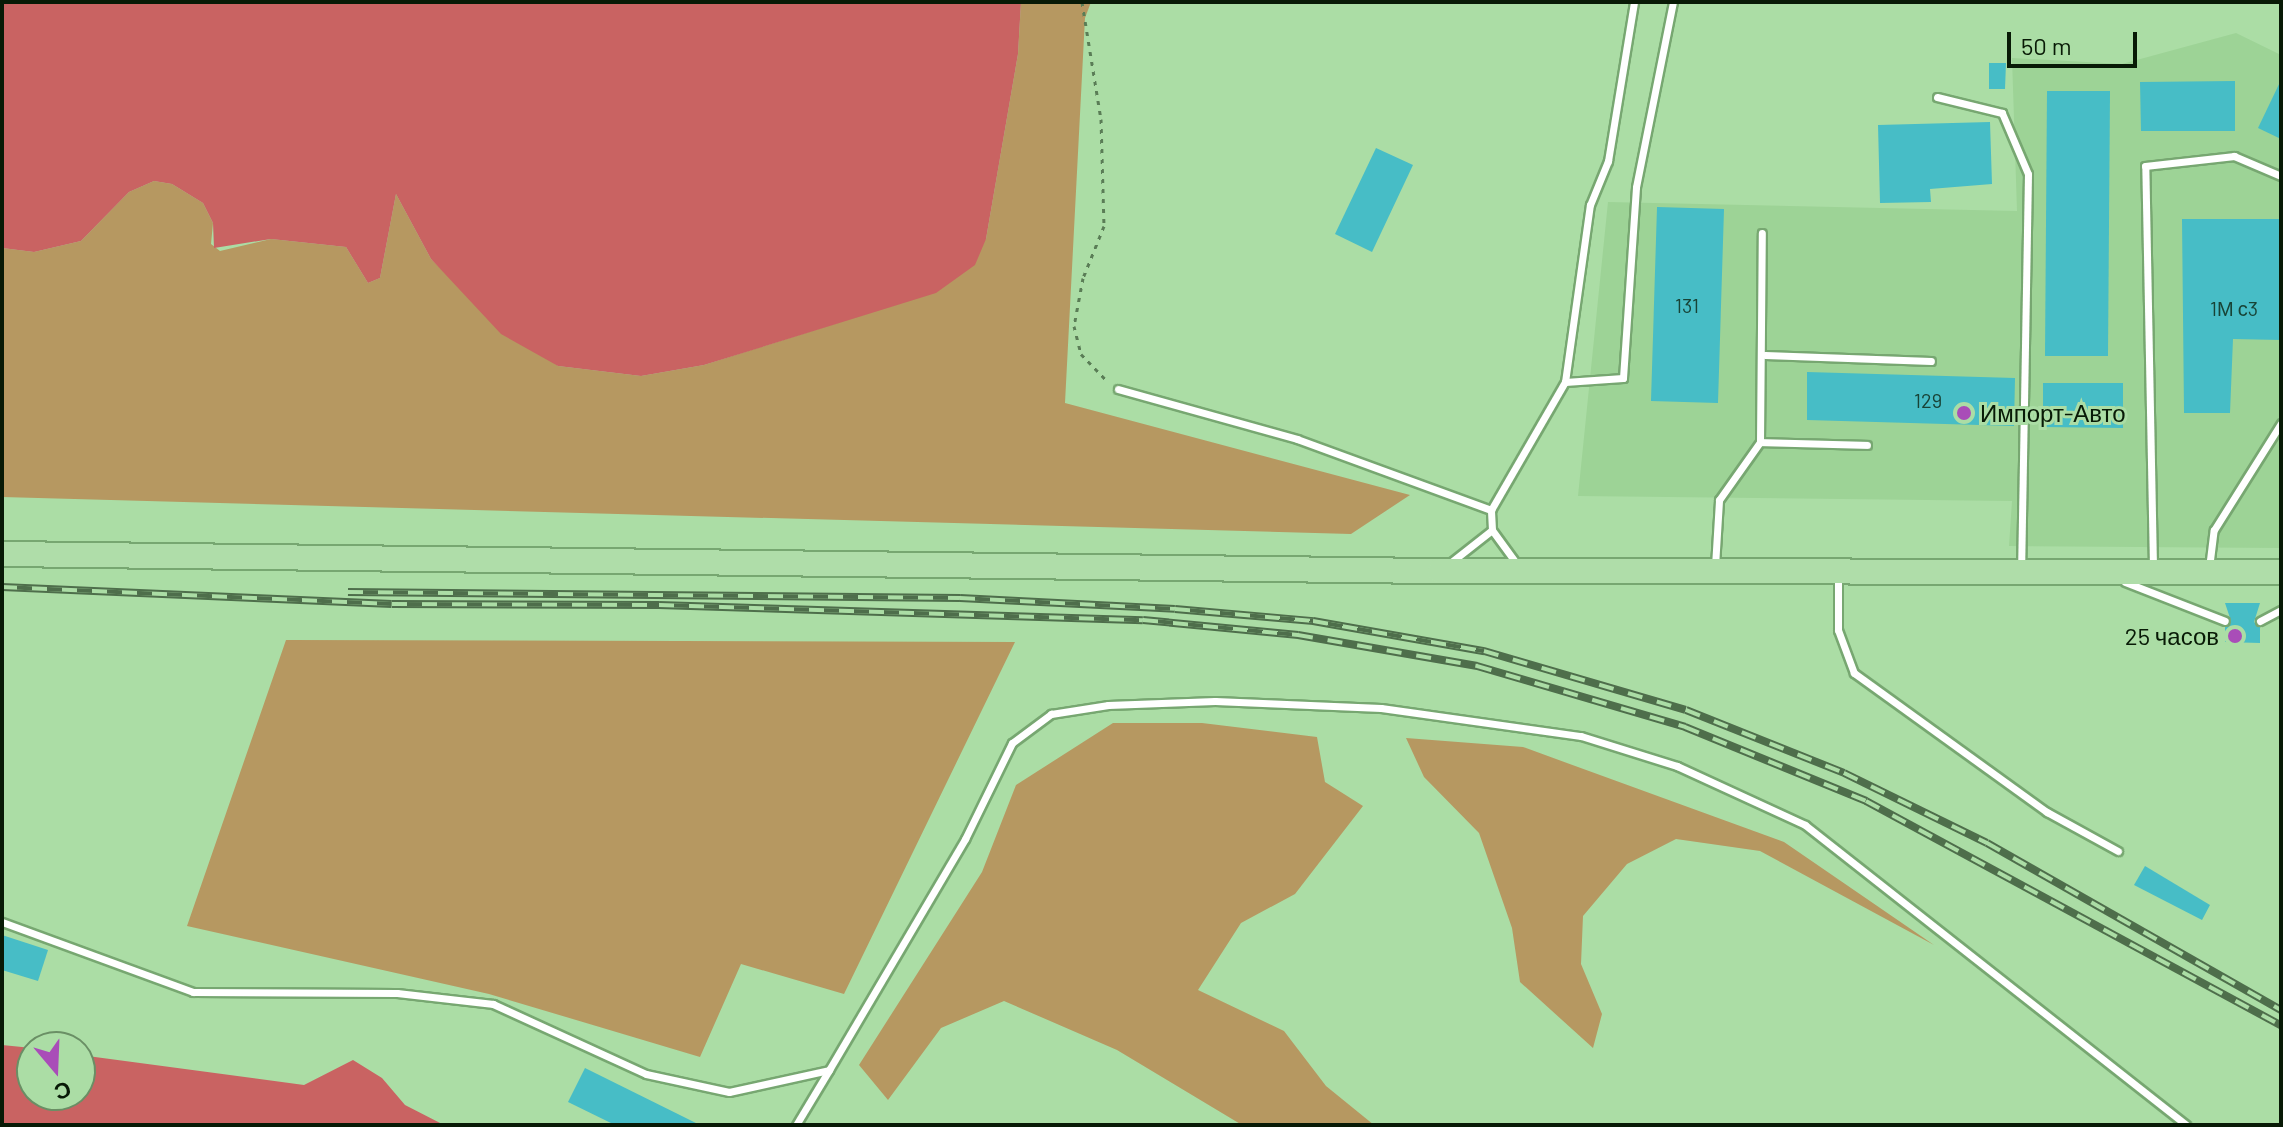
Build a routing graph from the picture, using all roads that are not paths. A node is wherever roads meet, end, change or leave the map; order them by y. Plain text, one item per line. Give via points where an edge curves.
1 (1634, 2) edge
2 (1673, 2) edge
3 (1937, 97) dead end
4 (2281, 176) edge
5 (1762, 233) dead end
6 (1765, 355) junction
7 (1931, 361) dead end
8 (1565, 382) junction
9 (1118, 389) road end
10 (2281, 423) edge
11 (1760, 442) junction
12 (1867, 445) dead end
13 (1491, 510) junction
14 (1492, 530) junction
15 (11, 554) edge
16 (1440, 571) junction
17 (1522, 572) junction
18 (1838, 572) junction
19 (2100, 572) junction
20 (2281, 572) edge
21 (1715, 573) junction
22 (2021, 573) junction
23 (2153, 573) junction
24 (2208, 574) junction
25 (2281, 610) edge
26 (2225, 621) dead end
27 (2260, 621) dead end
28 (2118, 851) dead end
29 (2, 922) edge
30 (829, 1070) junction
31 (796, 1125) edge
32 (2186, 1125) edge

1 - 8 lane via 1608,161 1590,205
2 - 8 lane via 1636,187 1623,378
3 - 22 lane via 2002,113 2028,174
4 - 23 lane via 2234,156 2145,166
5 - 6 lane
6 - 7 lane
6 - 11 lane
8 - 13 lane
9 - 13 lane via 1297,439
10 - 24 lane via 2214,530
11 - 12 lane
11 - 21 lane via 1719,500
13 - 14 lane
14 - 16 lane
14 - 17 lane
15 - 16 main road
16 - 17 main road
17 - 21 main road
18 - 21 main road
18 - 22 main road
18 - 28 lane via 1838,630 1854,673 2047,812
19 - 22 main road
19 - 23 main road
19 - 26 lane
20 - 24 main road
23 - 24 main road
25 - 27 lane
29 - 30 lane via 193,992 397,993 493,1004 646,1074 729,1092
30 - 31 lane
30 - 32 lane via 965,839 1012,743 1051,714 1108,705 1230,701 1381,708 1581,736 1677,766 1805,825

